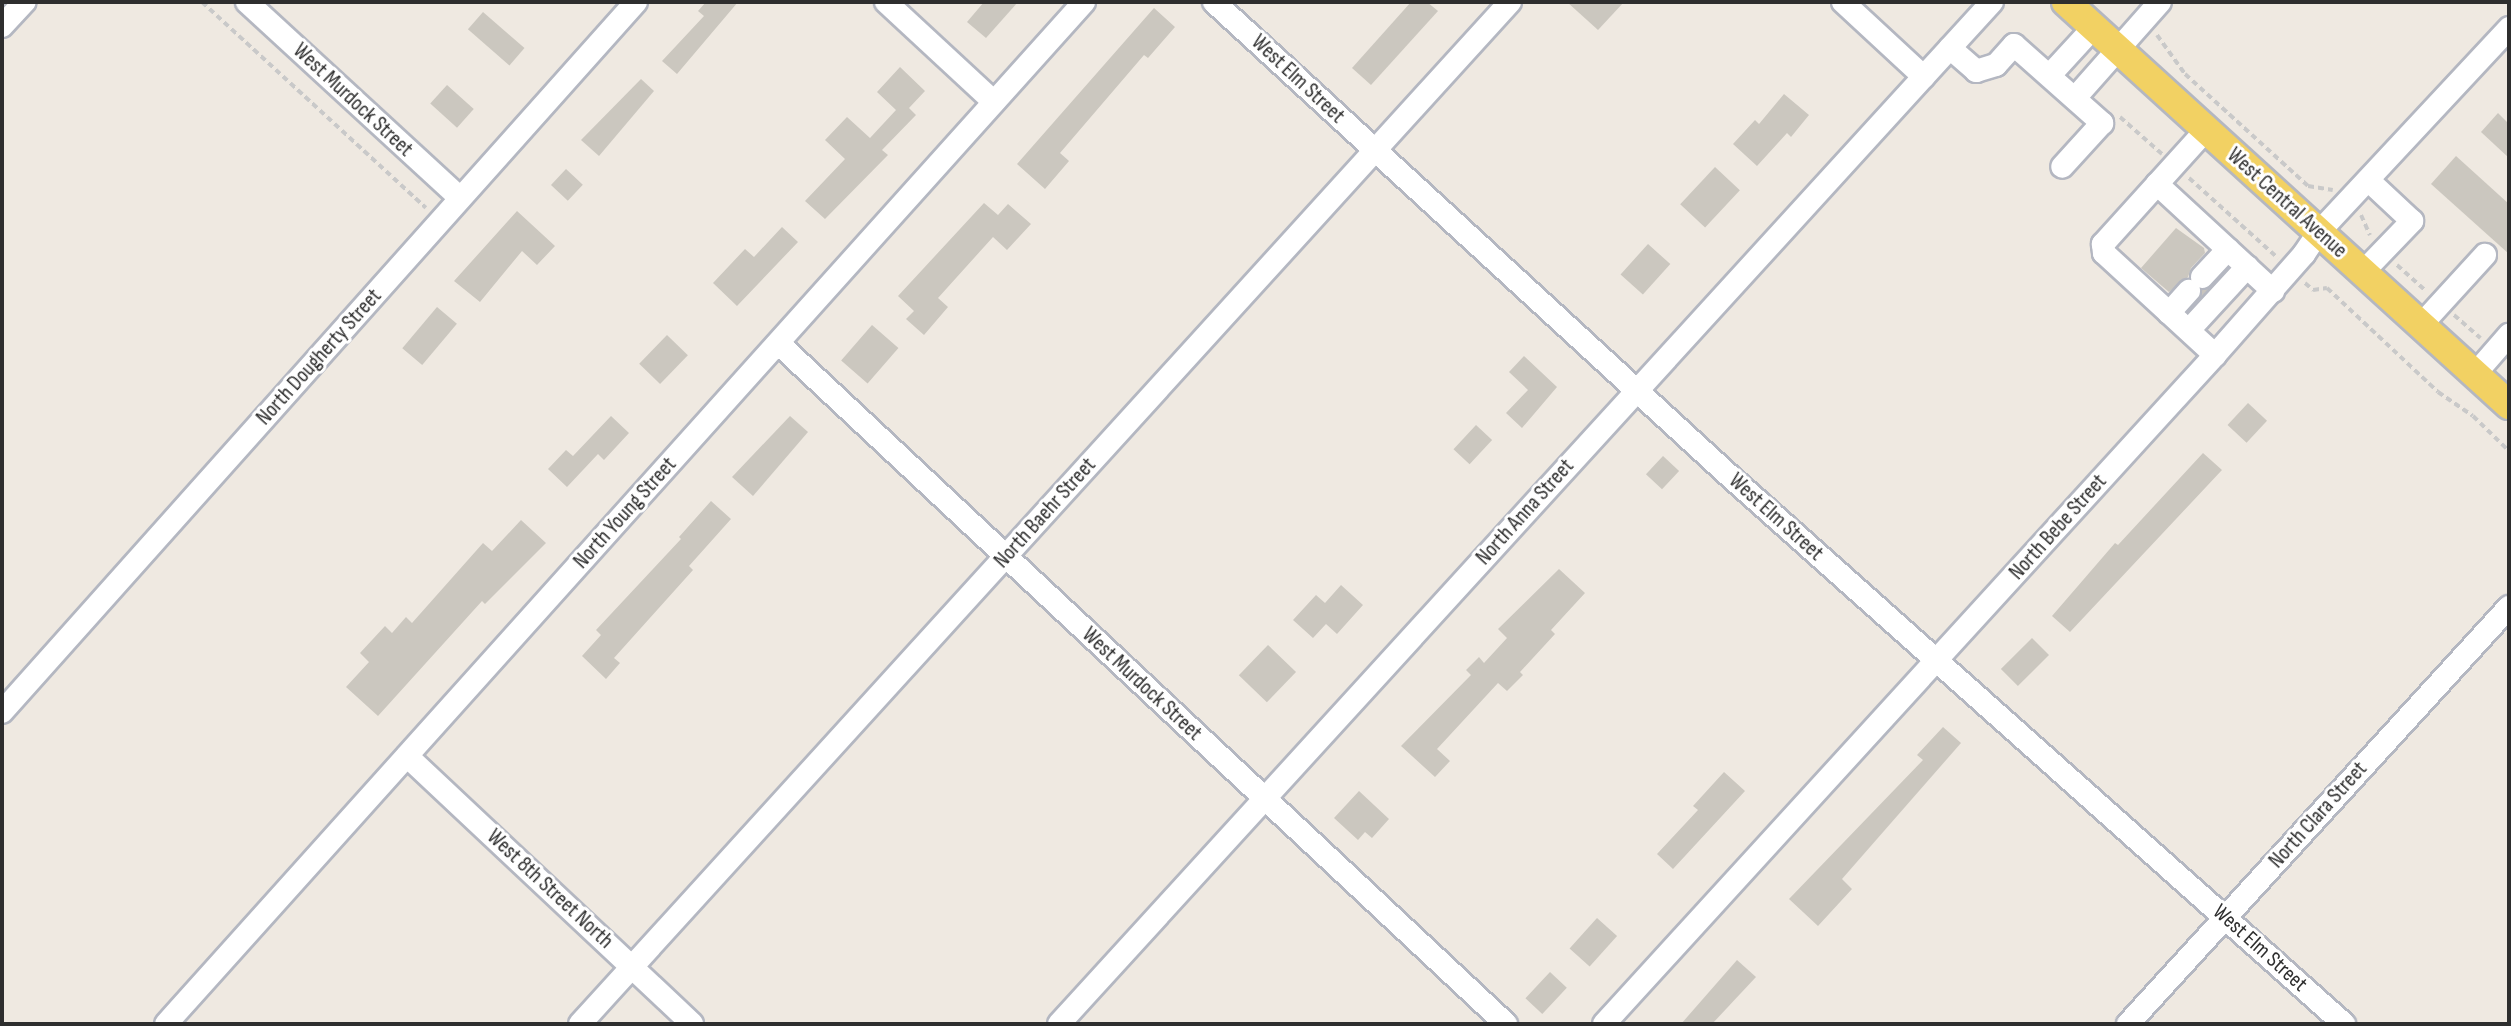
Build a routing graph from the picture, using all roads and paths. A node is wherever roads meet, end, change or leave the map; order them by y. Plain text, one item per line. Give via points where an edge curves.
1 (24, 2) edge
2 (247, 2) edge
3 (636, 2) edge
4 (886, 2) edge
5 (1084, 2) edge
6 (1214, 2) edge
7 (1510, 2) edge
8 (1843, 2) edge
9 (1992, 2) edge
10 (2066, 2) edge
11 (2160, 2) edge
12 (2143, 21) junction
13 (2, 26) edge
14 (2094, 27) junction
15 (2505, 39) edge
16 (1950, 48) junction
17 (2118, 49) junction
18 (2050, 75) junction
19 (1924, 77) junction
20 (2075, 98) junction
21 (994, 102) junction
22 (2119, 115) dead end
23 (2206, 130) junction
24 (1376, 151) junction
25 (2174, 165) junction
26 (2062, 167) dead end
27 (2368, 180) junction
28 (2157, 184) junction
29 (460, 198) junction
30 (2347, 202) junction
31 (2319, 232) junction
32 (2485, 255) dead end
33 (2237, 258) junction
34 (2373, 262) junction
35 (2291, 270) junction
36 (2273, 291) junction
37 (2441, 304) junction
38 (2179, 322) junction
39 (2421, 325) junction
40 (778, 343) junction
41 (2502, 343) edge
42 (2215, 355) junction
43 (2475, 374) junction
44 (1636, 390) junction
45 (2509, 405) edge
46 (2509, 451) edge
47 (1006, 556) junction
48 (2509, 607) edge
49 (1937, 659) junction
50 (2, 712) edge
51 (407, 756) junction
52 (1264, 799) junction
53 (2226, 917) junction
54 (632, 967) junction
55 (166, 1024) edge
56 (580, 1024) edge
57 (692, 1024) edge
58 (1059, 1024) edge
59 (1506, 1024) edge
60 (1604, 1024) edge
61 (2128, 1024) edge
62 (2344, 1024) edge

1 - 13 street
2 - 29 street, West Murdock Street
3 - 29 street, North Dougherty Street
4 - 21 street
5 - 21 street, North Young Street
6 - 24 street, West Elm Street
7 - 24 street, North Baehr Street
8 - 19 street
9 - 16 street, North Anna Street
10 - 14 main road, West Central Avenue
11 - 12 street
12 - 17 street
12 - 30 path via 2185,74 2308,186 2334,190
14 - 17 main road, West Central Avenue
14 - 18 street
15 - 27 street, North Bebe Street
16 - 18 street via 1976,71 1996,65 2014,45
16 - 19 street, North Anna Street
17 - 20 street
17 - 23 main road, West Central Avenue
18 - 20 street
19 - 44 street, North Anna Street
20 - 26 street via 2102,123
21 - 40 street, North Young Street
22 - 25 path
23 - 25 street
23 - 31 main road, West Central Avenue
24 - 44 street, West Elm Street
24 - 47 street, North Baehr Street
25 - 28 street
25 - 35 path
27 - 30 street, North Bebe Street
27 - 34 street via 2412,221
28 - 33 street
28 - 38 street via 2103,244 2104,253
29 - 50 street, North Dougherty Street
30 - 31 street, North Bebe Street
30 - 34 path via 2364,218
31 - 34 main road, West Central Avenue
31 - 35 street, North Bebe Street
32 - 37 street
33 - 36 street
33 - 38 street
33 - 38 street via 2200,288
34 - 37 path
34 - 39 main road, West Central Avenue
35 - 36 street, North Bebe Street
35 - 46 path via 2313,290 2327,288
36 - 42 street, North Bebe Street
37 - 39 street
37 - 41 path
38 - 42 street
39 - 43 main road, West Central Avenue
40 - 47 street, West Murdock Street
40 - 51 street, North Young Street
41 - 43 street
42 - 49 street, North Bebe Street
43 - 45 main road, West Central Avenue
44 - 49 street, West Elm Street
44 - 52 street, North Anna Street
47 - 52 street, West Murdock Street
47 - 54 street, North Baehr Street
48 - 53 street, North Clara Street
49 - 53 street, West Elm Street
49 - 60 street, North Bebe Street
51 - 54 street, West 8th Street North
51 - 55 street, North Young Street
52 - 58 street, North Anna Street
52 - 59 street, West Murdock Street
53 - 61 street, North Clara Street
53 - 62 street, West Elm Street
54 - 56 street, North Baehr Street
54 - 57 street, West 8th Street North

